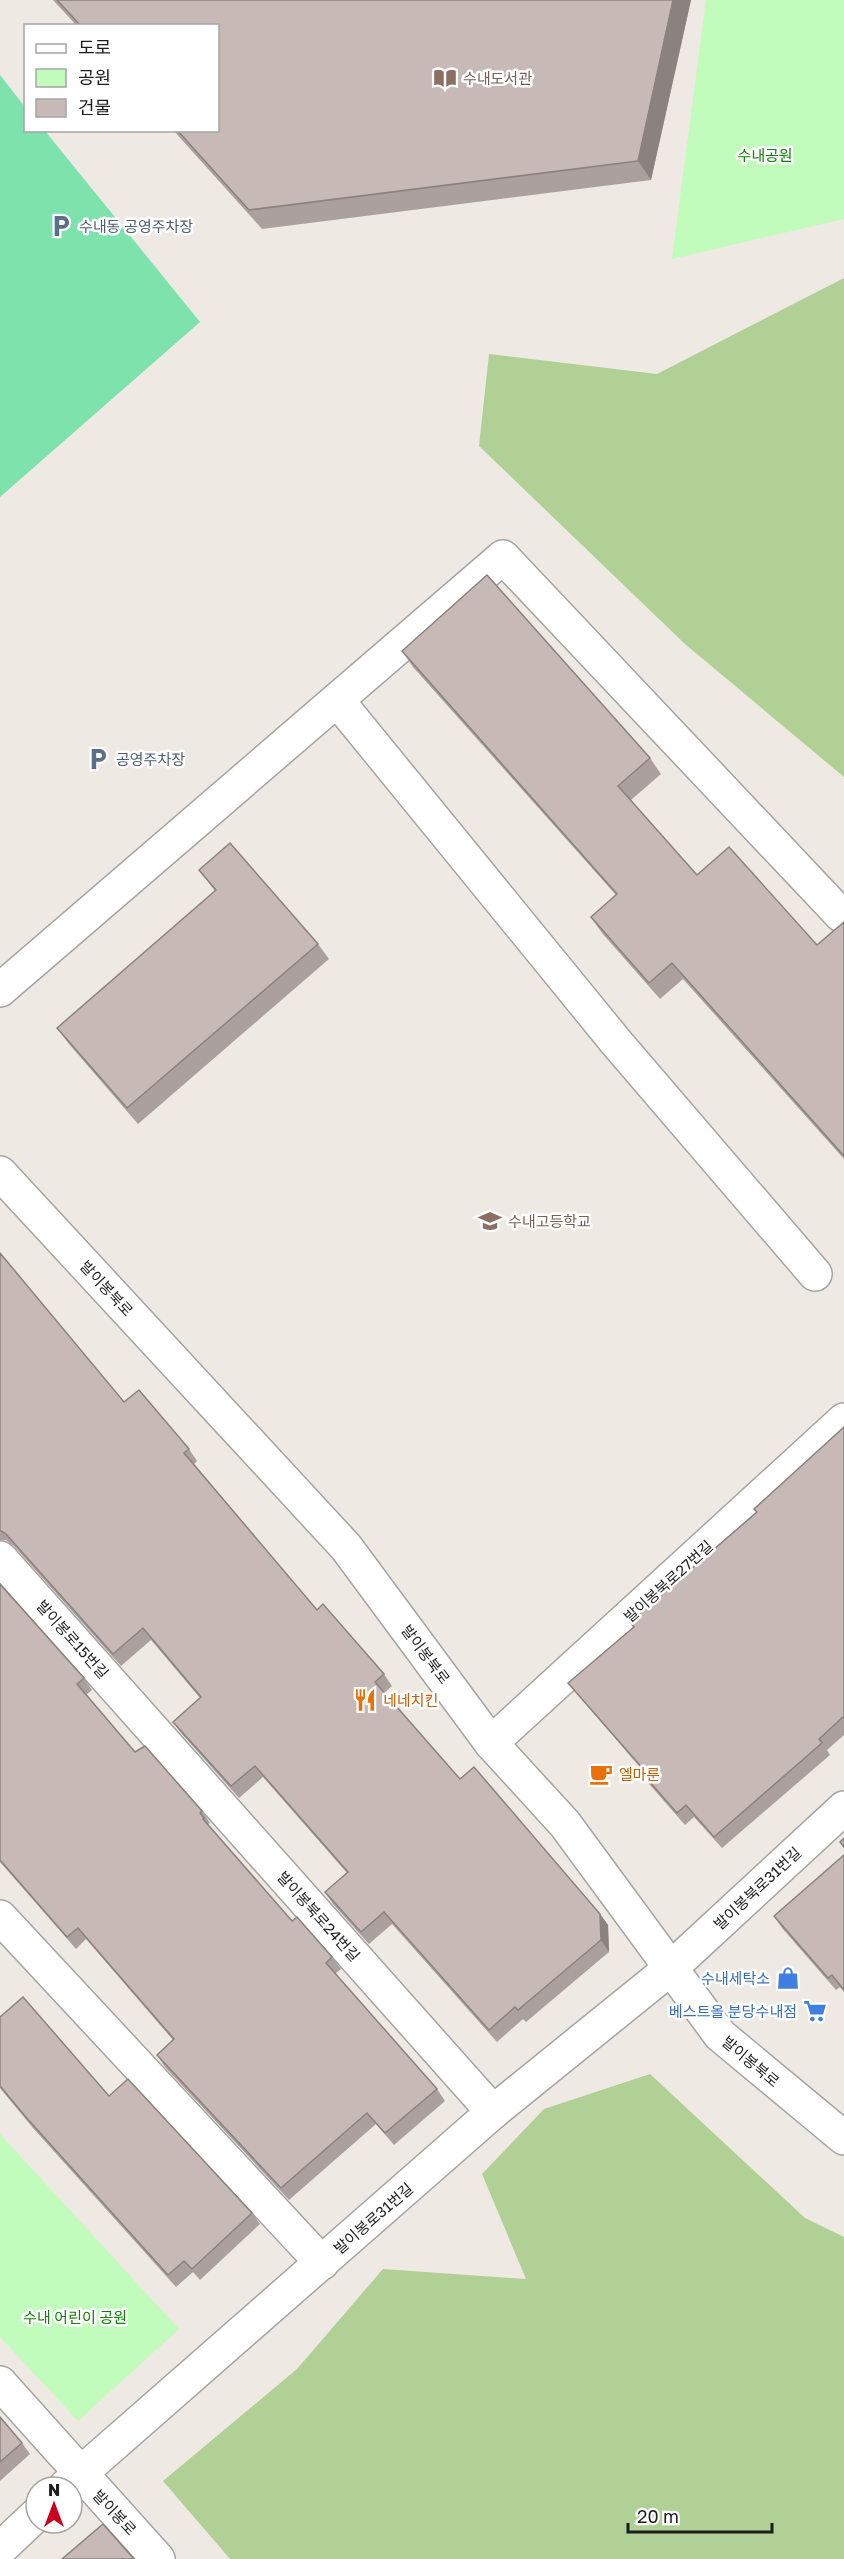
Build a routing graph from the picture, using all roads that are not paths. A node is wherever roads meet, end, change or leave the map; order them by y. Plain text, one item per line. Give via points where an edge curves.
1 (337, 700) junction
2 (841, 915) dead end
3 (0, 990) edge
4 (0, 1173) edge
5 (815, 1275) dead end
6 (844, 1420) edge
7 (0, 1558) edge
8 (145, 1720) joint
9 (492, 1743) junction
10 (844, 1808) edge
11 (0, 1917) edge
12 (671, 1968) junction
13 (493, 2112) junction
14 (844, 2138) edge
15 (322, 2263) junction
16 (0, 2383) edge
17 (68, 2475) edge
18 (78, 2475) edge
19 (84, 2491) edge
20 (24, 2526) edge
21 (0, 2549) edge
22 (158, 2559) edge

1 - 2 street via 503,557
1 - 3 street
1 - 5 street via 616,1042
4 - 9 street, 발이봉북로 via 346,1547
6 - 9 street, 발이봉북로27번길
7 - 8 street, 발이봉로15번길
8 - 13 street, 발이봉북로24번길
9 - 12 street, 발이봉북로 via 565,1824
10 - 12 street, 발이봉북로31번길
11 - 15 street
12 - 13 street, 발이봉로31번길
12 - 14 street, 발이봉북로 via 720,2035
13 - 15 street, 발이봉로31번길
15 - 18 street, 발이봉로31번길
16 - 17 street, 발이봉로
19 - 22 street, 발이봉로
20 - 21 street

